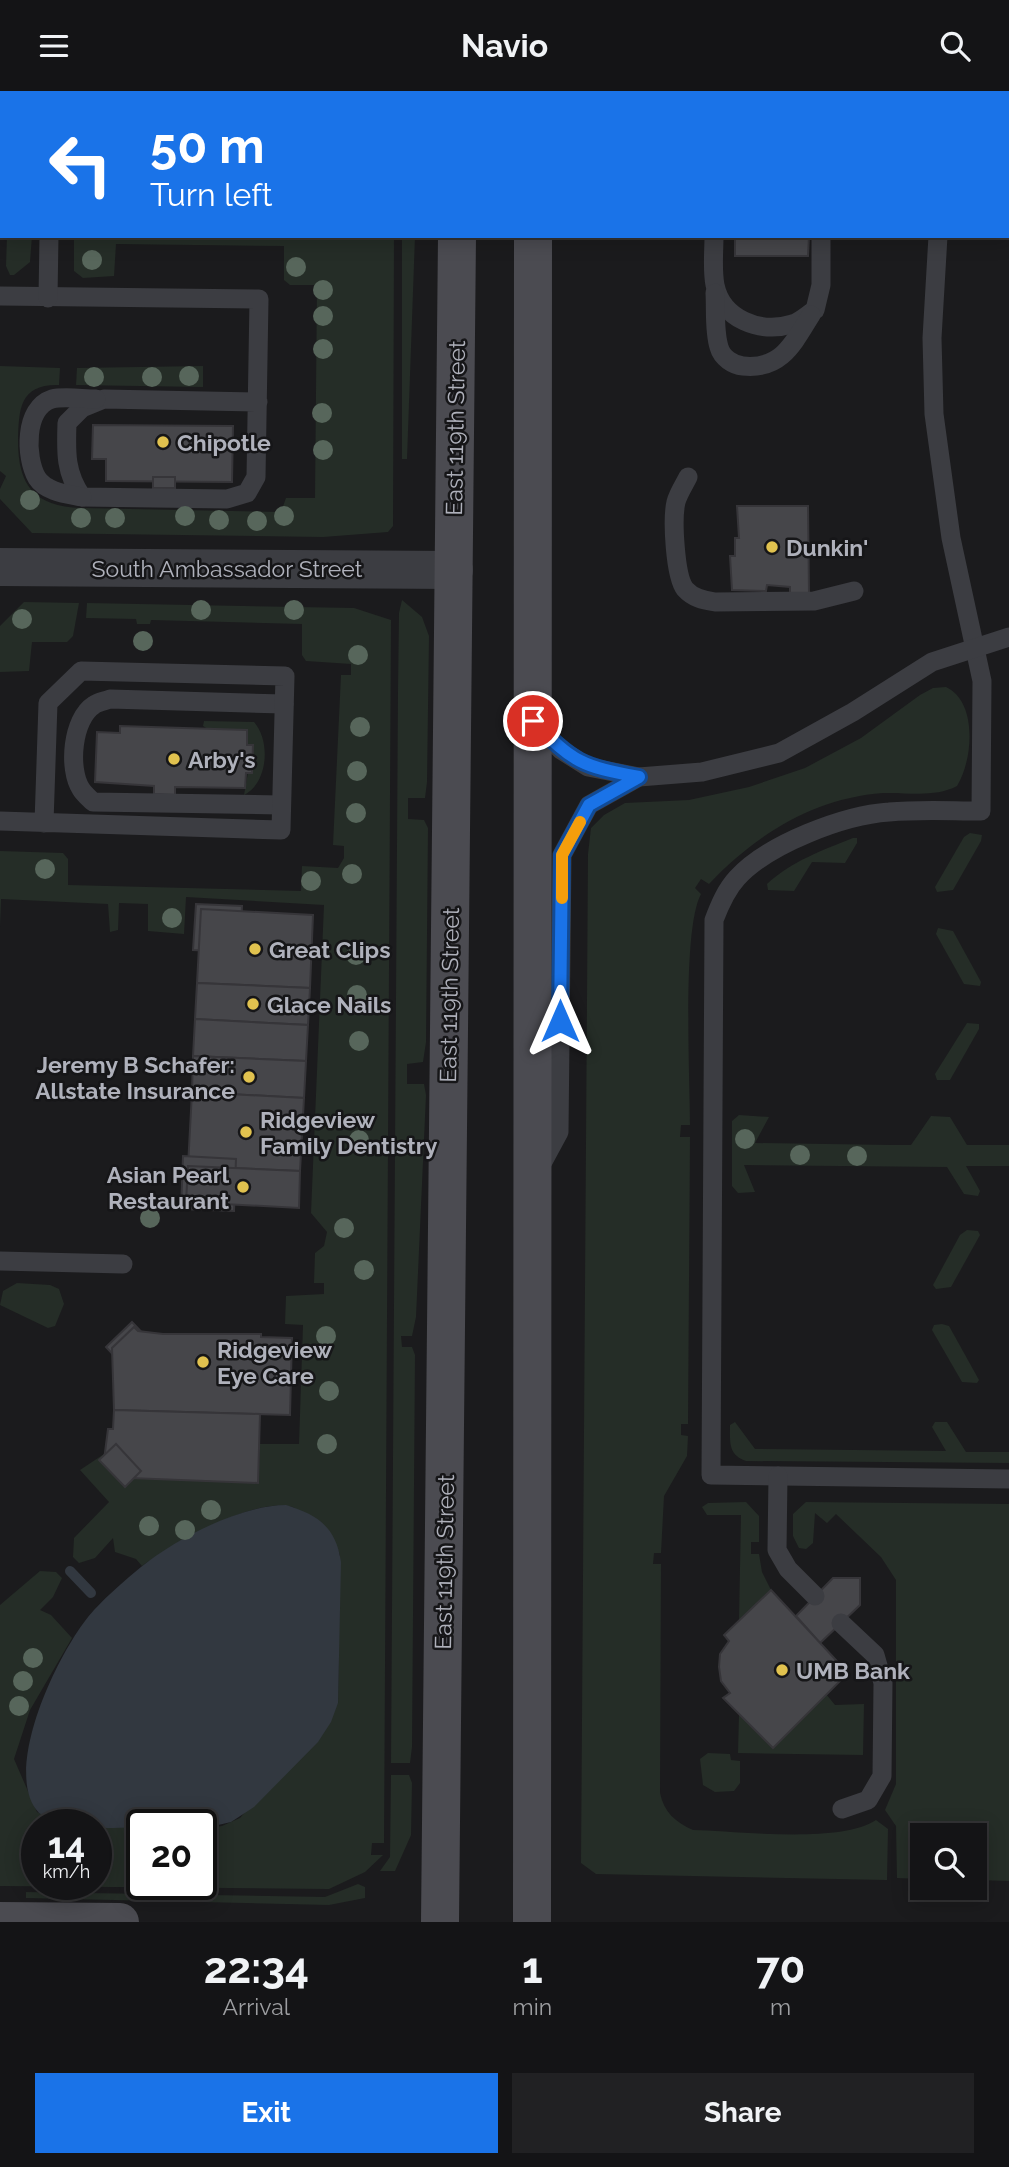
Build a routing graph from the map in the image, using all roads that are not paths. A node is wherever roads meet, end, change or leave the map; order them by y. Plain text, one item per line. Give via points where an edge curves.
1 (49, 238) edge
2 (457, 238) edge
3 (533, 238) edge
4 (713, 238) edge
5 (821, 238) edge
6 (939, 238) edge
7 (715, 285) junction
8 (0, 296) edge
9 (48, 298) junction
10 (815, 310) junction
11 (104, 399) junction
12 (258, 402) junction
13 (688, 477) dead end
14 (82, 497) junction
15 (0, 567) edge
16 (454, 570) junction
17 (854, 591) dead end
18 (1009, 637) edge
19 (974, 647) junction
20 (284, 704) junction
21 (533, 721) junction
22 (639, 777) junction
23 (281, 805) junction
24 (0, 821) edge
25 (44, 823) junction
26 (532, 1183) junction
27 (0, 1261) edge
28 (123, 1265) dead end
29 (778, 1476) junction
30 (1009, 1479) edge
31 (815, 1596) dead end
32 (841, 1623) dead end
33 (842, 1809) dead end
34 (0, 1921) edge
35 (120, 1922) edge
36 (440, 1922) edge
37 (532, 1922) edge

1 - 9 lane
2 - 16 main road, East 119th Street
3 - 21 main road
4 - 7 lane
5 - 10 lane via 821,285
6 - 19 lane via 932,338 934,414 951,538
7 - 10 lane via 722,306 740,321 766,327 793,324
7 - 10 lane via 719,347 736,365 759,367 778,361
8 - 9 lane
9 - 12 lane via 259,299
11 - 12 lane
11 - 14 lane via 82,408 67,423 65,462
11 - 14 lane via 52,399 38,408 31,424 31,460 38,480 54,491
12 - 14 lane via 256,477 247,493 227,499
13 - 17 lane via 676,503 677,565 687,592 715,602 814,601
15 - 16 street, South Ambassador Street
16 - 36 main road, East 119th Street
18 - 19 lane
19 - 22 lane via 932,661 779,753 702,772
19 - 29 lane via 982,681 981,811 887,811 834,824 782,846 739,876 713,920 710,1475
20 - 23 lane
20 - 23 lane via 110,699 93,705 80,719 75,766 80,787 93,801
20 - 25 lane via 285,676 81,671 48,703
21 - 22 lane via 561,750 588,767
21 - 26 main road
22 - 26 lane via 589,805 562,855 559,1132
23 - 25 lane via 281,830
24 - 25 lane
26 - 37 main road
27 - 28 lane
29 - 30 lane
29 - 31 lane via 777,1550 788,1569
32 - 33 lane via 875,1655 883,1683 882,1776 868,1800
34 - 35 main road

